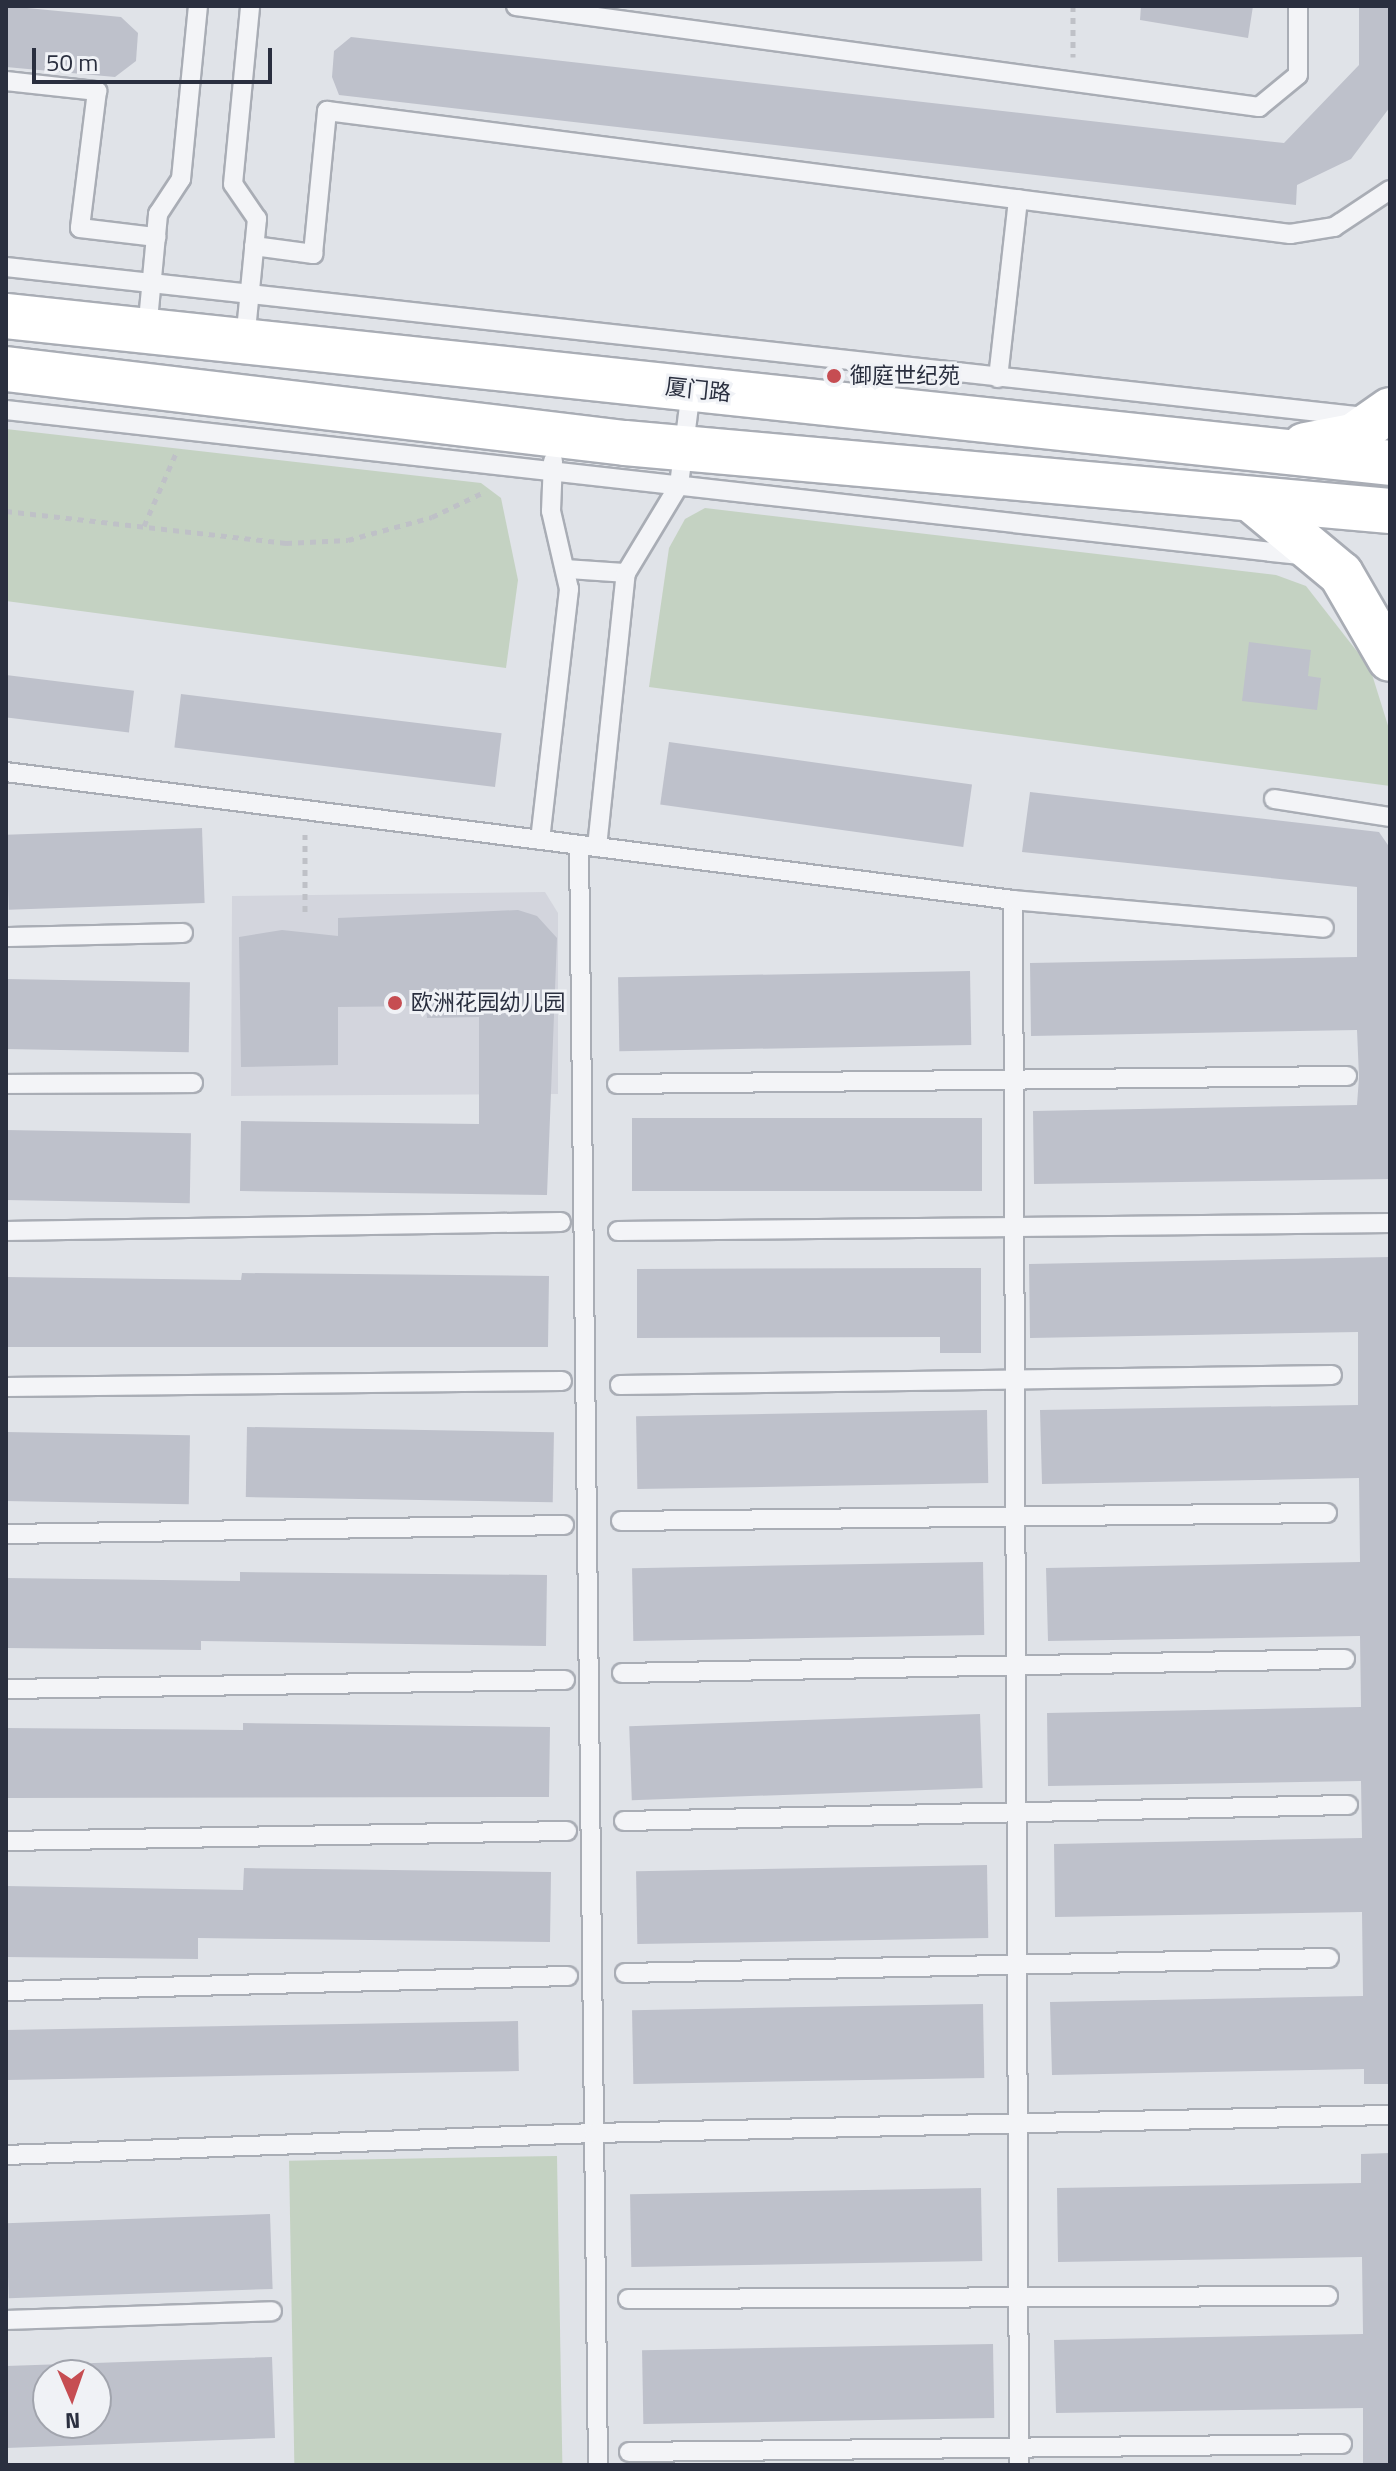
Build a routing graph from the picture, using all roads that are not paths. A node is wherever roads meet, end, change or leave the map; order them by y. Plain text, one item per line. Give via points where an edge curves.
1 (198, 6) edge
2 (250, 6) edge
3 (516, 6) edge
4 (1298, 6) edge
5 (6, 81) edge
6 (1390, 190) edge
7 (1018, 199) junction
8 (156, 237) junction
9 (254, 246) junction
10 (6, 267) edge
11 (152, 282) junction
12 (250, 293) junction
13 (6, 316) edge
14 (147, 331) junction
15 (245, 341) junction
16 (6, 369) edge
17 (998, 378) junction
18 (691, 390) junction
19 (6, 410) edge
20 (1385, 414) edge
21 (1269, 451) junction
22 (547, 457) junction
23 (1390, 463) edge
24 (681, 467) junction
25 (1251, 500) junction
26 (1390, 511) edge
27 (567, 569) junction
28 (626, 573) junction
29 (1341, 574) junction
30 (1390, 659) edge
31 (6, 772) edge
32 (1274, 799) dead end
33 (1390, 817) edge
34 (540, 840) junction
35 (588, 846) junction
36 (1013, 900) junction
37 (1324, 928) dead end
38 (183, 933) dead end
39 (6, 937) edge
40 (1347, 1076) dead end
41 (1013, 1079) junction
42 (193, 1083) dead end
43 (6, 1084) edge
44 (617, 1084) dead end
45 (561, 1222) dead end
46 (1390, 1223) edge
47 (1014, 1227) junction
48 (6, 1231) edge
49 (618, 1231) dead end
50 (1332, 1375) dead end
51 (1015, 1379) junction
52 (562, 1381) dead end
53 (620, 1385) dead end
54 (6, 1387) edge
55 (1327, 1513) dead end
56 (1015, 1516) junction
57 (621, 1521) dead end
58 (564, 1525) dead end
59 (6, 1534) edge
60 (1345, 1659) dead end
61 (1016, 1665) junction
62 (622, 1673) dead end
63 (565, 1680) dead end
64 (6, 1689) edge
65 (1348, 1805) dead end
66 (1017, 1814) junction
67 (624, 1821) dead end
68 (567, 1831) dead end
69 (6, 1841) edge
70 (1329, 1958) dead end
71 (1017, 1965) junction
72 (625, 1973) dead end
73 (568, 1976) dead end
74 (6, 1991) edge
75 (1390, 2115) edge
76 (1018, 2126) junction
77 (594, 2133) junction
78 (6, 2155) edge
79 (1328, 2296) dead end
80 (1019, 2297) junction
81 (628, 2299) dead end
82 (272, 2311) dead end
83 (6, 2320) edge
84 (1342, 2444) dead end
85 (629, 2452) dead end
86 (1019, 2456) edge
87 (598, 2465) edge

1 - 8 lane via 181,179 158,214
2 - 9 lane via 233,184 257,219
3 - 4 lane via 1259,107 1298,75
5 - 8 lane via 97,91 80,228
6 - 7 lane via 1334,227 1290,234
7 - 9 lane via 327,111 313,254
7 - 17 lane
8 - 11 lane
9 - 12 lane
10 - 11 lane
11 - 12 lane
11 - 14 lane
12 - 15 lane
12 - 17 lane
13 - 14 street, 厦门路
14 - 15 street, 厦门路
15 - 18 street, 厦门路
16 - 22 street
17 - 20 lane
18 - 21 street, 厦门路
18 - 24 lane
19 - 22 lane via 186,430
20 - 21 street via 1353,436
21 - 23 street, 厦门路
22 - 24 street
22 - 27 lane via 554,537
24 - 25 street
24 - 28 lane
24 - 29 lane via 1286,549
25 - 26 street
25 - 29 street
27 - 28 lane
27 - 34 lane
28 - 35 lane
29 - 30 street
31 - 34 lane
32 - 33 lane
34 - 35 lane
35 - 36 lane
35 - 77 lane
36 - 37 lane
36 - 41 lane
38 - 39 lane
40 - 41 lane
41 - 44 lane
41 - 47 lane
42 - 43 lane
45 - 48 lane
46 - 47 lane
47 - 49 lane
47 - 51 lane
50 - 51 lane
51 - 53 lane
51 - 56 lane
52 - 54 lane
55 - 56 lane
56 - 57 lane
56 - 61 lane
58 - 59 lane
60 - 61 lane
61 - 62 lane
61 - 66 lane
63 - 64 lane
65 - 66 lane
66 - 67 lane
66 - 71 lane
68 - 69 lane
70 - 71 lane
71 - 72 lane
71 - 76 lane
73 - 74 lane
75 - 76 lane
76 - 77 lane
76 - 80 lane
77 - 78 lane
77 - 87 lane
79 - 80 lane
80 - 81 lane
80 - 86 lane
82 - 83 lane
84 - 86 lane
85 - 86 lane

